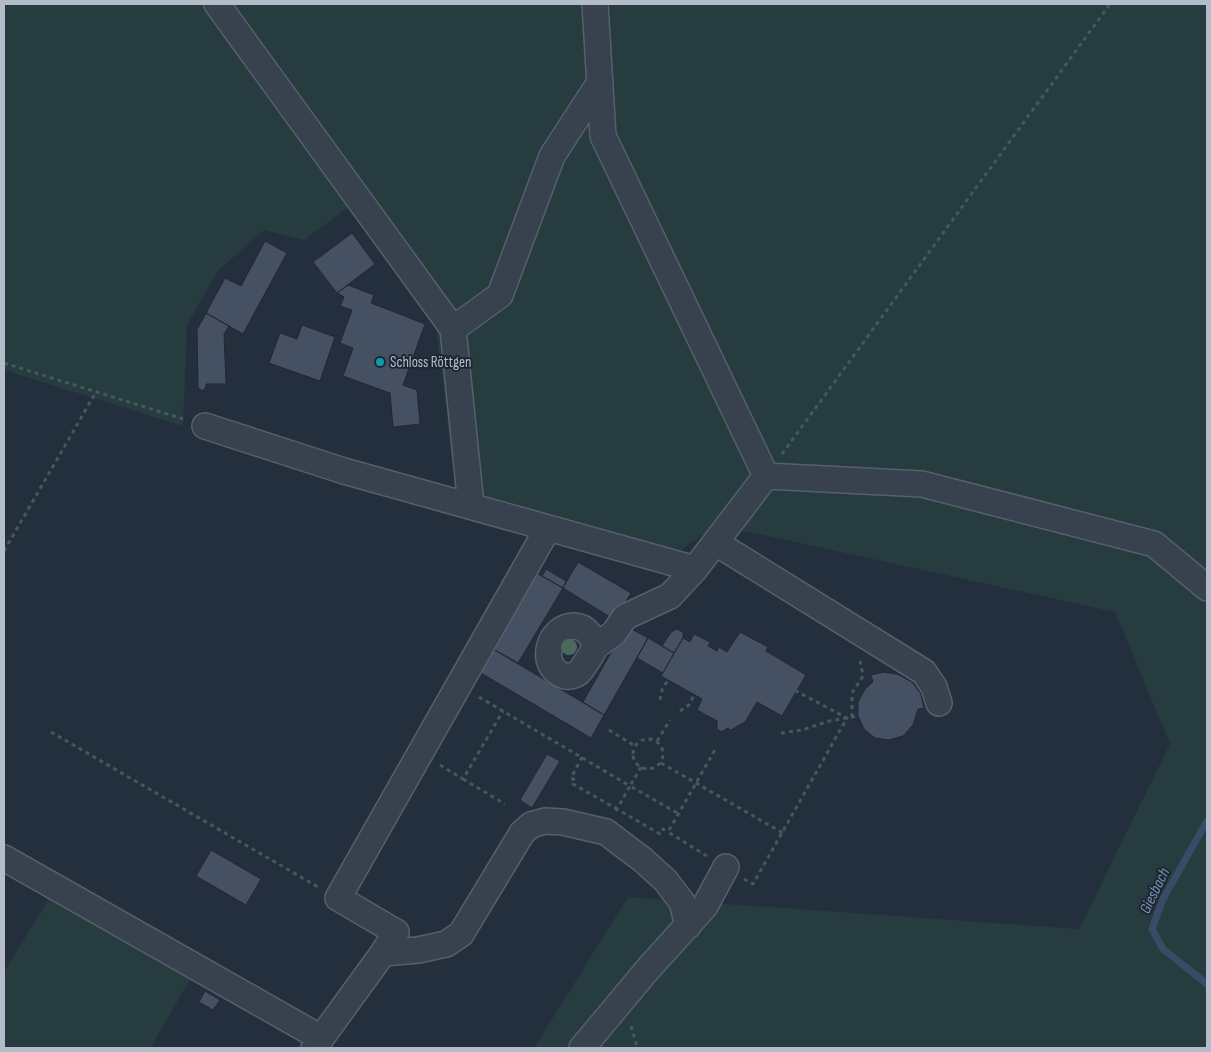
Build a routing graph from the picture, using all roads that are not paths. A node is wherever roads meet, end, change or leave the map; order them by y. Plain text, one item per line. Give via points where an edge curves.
1 (217, 4) edge
2 (595, 4) edge
3 (600, 82) junction
4 (453, 330) junction
5 (205, 426) road end
6 (766, 476) junction
7 (471, 506) junction
8 (548, 528) junction
9 (716, 543) junction
10 (695, 569) junction
11 (1207, 588) edge
12 (596, 646) dead end
13 (938, 703) dead end
14 (4, 858) edge
15 (726, 867) road end
16 (688, 926) junction
17 (383, 953) junction
18 (318, 1043) edge
19 (582, 1048) edge

1 - 4 lane
2 - 3 lane
3 - 4 lane via 552,156 500,295
3 - 6 lane via 603,136
4 - 7 lane
5 - 7 lane via 344,471
6 - 9 lane
6 - 11 lane via 922,484 1154,544
7 - 8 lane
8 - 10 lane
8 - 17 lane via 338,898 396,932
9 - 10 lane
9 - 13 lane via 924,672 934,687
10 - 12 lane via 670,596 625,616 614,633
14 - 18 lane
15 - 16 lane via 704,906
16 - 17 lane via 682,902 665,880 606,832 545,821 531,825 522,833 461,934 446,944
16 - 19 lane
17 - 18 lane

